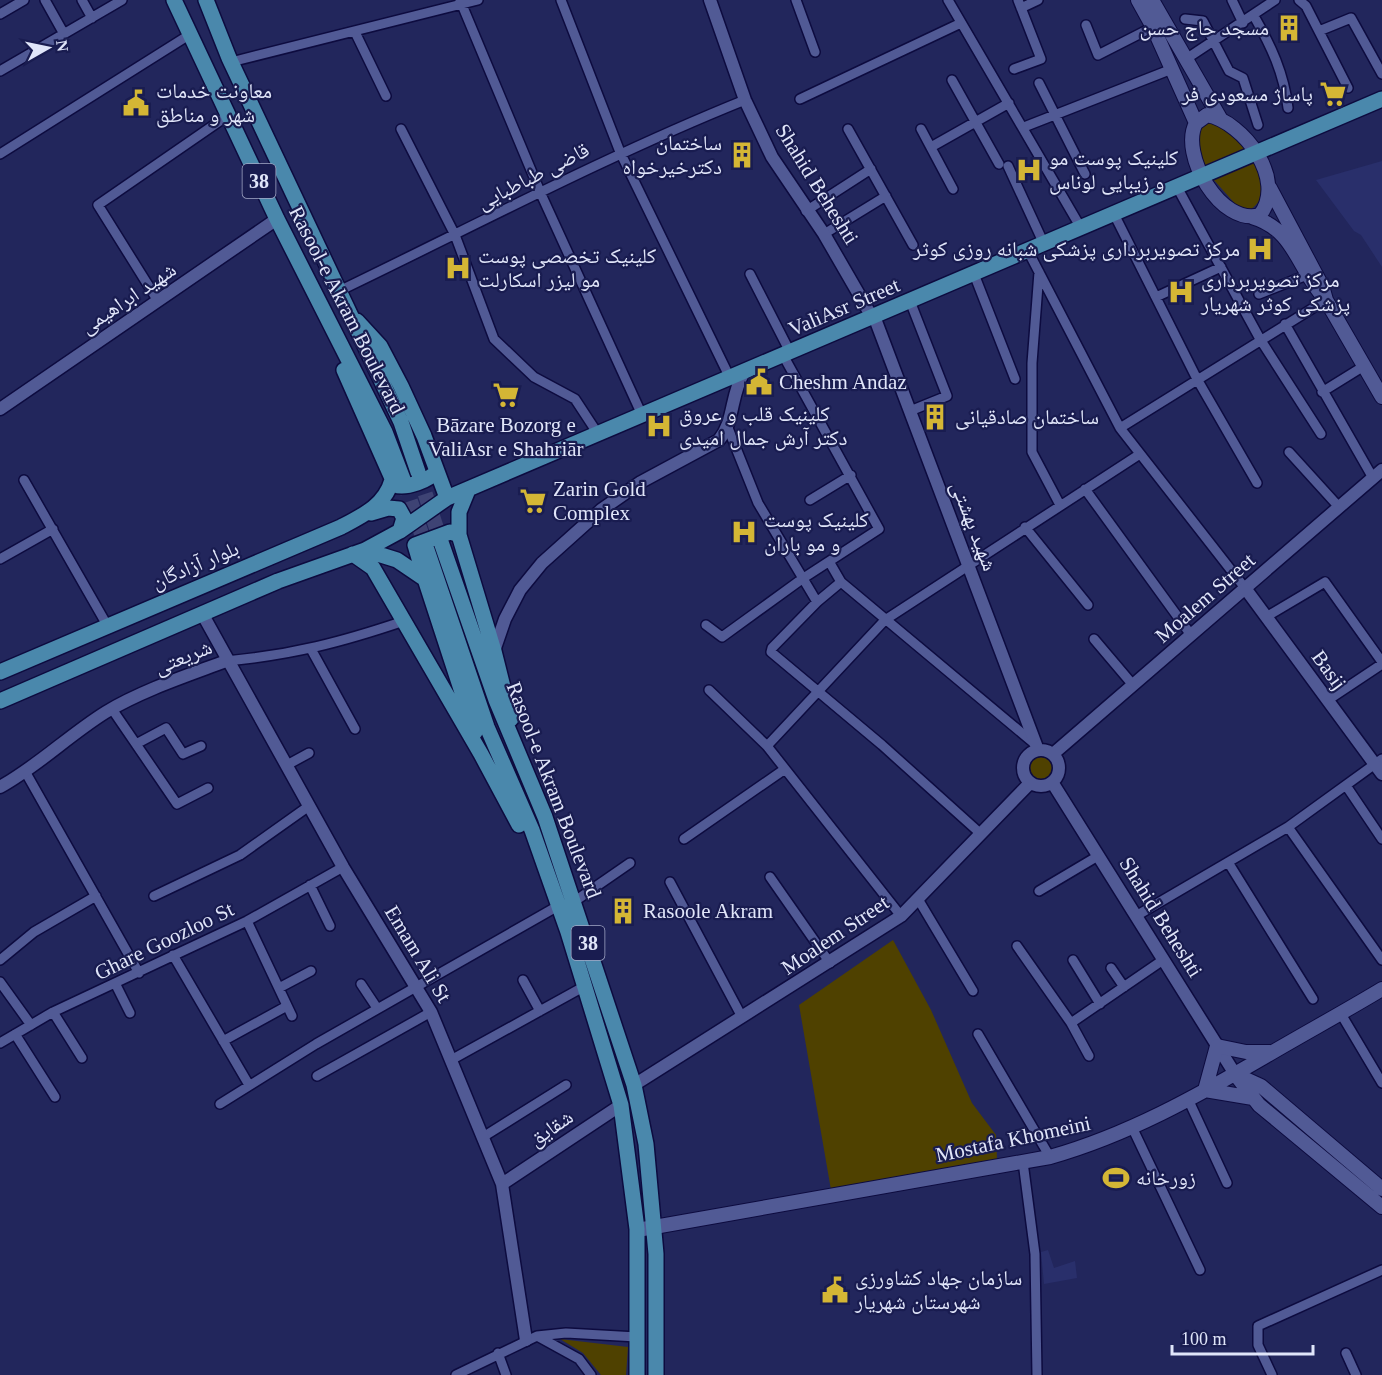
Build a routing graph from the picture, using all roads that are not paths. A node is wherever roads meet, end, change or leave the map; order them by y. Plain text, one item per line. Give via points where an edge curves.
1 (24, 0) edge
2 (45, 0) edge
3 (82, 0) edge
4 (122, 0) edge
5 (174, 0) edge
6 (206, 0) edge
7 (478, 0) edge
8 (561, 0) edge
9 (710, 0) edge
10 (796, 0) edge
11 (948, 0) edge
12 (1038, 0) edge
13 (1138, 0) edge
14 (1152, 0) edge
15 (1232, 0) edge
16 (1275, 0) edge
17 (1299, 0) edge
18 (461, 2) edge
19 (1019, 4) edge
20 (0, 14) edge
21 (1254, 16) junction
22 (92, 18) junction
23 (1185, 19) dead end
24 (961, 23) junction
25 (1243, 23) junction
26 (1086, 25) dead end
27 (1153, 27) junction
28 (355, 32) junction
29 (1319, 32) junction
30 (64, 34) junction
31 (189, 36) junction
32 (1215, 40) junction
33 (815, 52) dead end
34 (1186, 59) junction
35 (231, 63) junction
36 (1014, 69) dead end
37 (1172, 69) junction
38 (0, 71) edge
39 (1382, 74) edge
40 (952, 80) dead end
41 (1039, 83) dead end
42 (1348, 88) dead end
43 (386, 96) dead end
44 (800, 99) dead end
45 (1382, 99) edge
46 (745, 100) junction
47 (1009, 103) junction
48 (1288, 108) dead end
49 (1056, 115) junction
50 (227, 116) junction
51 (1220, 118) junction
52 (1196, 123) junction
53 (975, 124) junction
54 (1258, 125) dead end
55 (1024, 128) junction
56 (401, 129) dead end
57 (848, 129) dead end
58 (921, 129) dead end
59 (931, 147) junction
60 (620, 152) junction
61 (1256, 153) junction
62 (0, 154) edge
63 (871, 169) junction
64 (1085, 174) dead end
65 (1202, 176) junction
66 (1177, 187) junction
67 (1269, 187) junction
68 (953, 189) dead end
69 (541, 194) junction
70 (886, 196) junction
71 (806, 211) junction
72 (1114, 214) junction
73 (1252, 217) junction
74 (277, 219) junction
75 (1081, 228) junction
76 (824, 234) junction
77 (455, 235) junction
78 (1044, 244) junction
79 (914, 245) dead end
80 (1028, 251) junction
81 (1221, 267) junction
82 (1039, 272) junction
83 (750, 274) dead end
84 (974, 274) junction
85 (1307, 275) junction
86 (339, 291) junction
87 (1259, 294) dead end
88 (1156, 297) junction
89 (1326, 300) junction
90 (158, 301) junction
91 (910, 301) junction
92 (350, 314) junction
93 (873, 317) junction
94 (1285, 324) junction
95 (1260, 339) junction
96 (787, 354) junction
97 (1364, 366) junction
98 (737, 375) junction
99 (1015, 379) dead end
100 (1197, 379) junction
101 (1322, 392) junction
102 (1382, 397) edge
103 (0, 409) edge
104 (910, 411) junction
105 (642, 415) junction
106 (728, 428) junction
107 (1120, 428) junction
108 (598, 434) junction
109 (1321, 435) dead end
110 (1289, 452) dead end
111 (1140, 454) junction
112 (437, 471) junction
113 (418, 472) tunnel mouth
114 (850, 475) junction
115 (1379, 475) edge
116 (397, 479) junction
117 (24, 480) dead end
118 (1257, 483) dead end
119 (1086, 489) junction
120 (468, 490) junction
121 (447, 498) junction
122 (810, 500) dead end
123 (1060, 505) junction
124 (1339, 507) junction
125 (357, 519) junction
126 (1025, 527) junction
127 (53, 529) junction
128 (400, 531) junction
129 (459, 535) junction
130 (359, 552) junction
131 (0, 558) edge
132 (830, 562) junction
133 (968, 565) junction
134 (425, 579) junction
135 (802, 579) junction
136 (841, 582) junction
137 (1245, 588) junction
138 (817, 602) junction
139 (1089, 605) dead end
140 (203, 615) junction
141 (1266, 617) junction
142 (885, 620) junction
143 (404, 621) junction
144 (107, 625) junction
145 (706, 625) dead end
146 (1191, 635) junction
147 (1094, 639) dead end
148 (311, 649) junction
149 (494, 651) junction
150 (226, 661) junction
151 (23, 662) junction
152 (1381, 666) edge
153 (0, 672) edge
154 (1133, 685) junction
155 (33, 687) junction
156 (709, 690) dead end
157 (817, 693) junction
158 (1328, 700) junction
159 (0, 701) edge
160 (112, 710) junction
161 (355, 729) dead end
162 (515, 743) junction
163 (136, 744) junction
164 (201, 746) dead end
165 (767, 746) junction
166 (1037, 748) junction
167 (309, 753) dead end
168 (481, 754) junction
169 (1053, 754) junction
170 (287, 765) junction
171 (1380, 766) edge
172 (785, 769) junction
173 (26, 773) junction
174 (1052, 782) junction
175 (1030, 783) junction
176 (1347, 786) junction
177 (0, 787) edge
178 (208, 788) dead end
179 (309, 806) junction
180 (1288, 827) junction
181 (981, 834) junction
182 (684, 839) dead end
183 (1382, 839) edge
184 (1098, 856) junction
185 (1228, 862) junction
186 (630, 863) dead end
187 (343, 867) junction
188 (771, 878) dead end
189 (670, 882) dead end
190 (310, 885) junction
191 (551, 887) junction
192 (1039, 891) dead end
193 (96, 896) junction
194 (154, 896) dead end
195 (918, 899) junction
196 (575, 901) junction
197 (558, 906) junction
198 (901, 916) junction
199 (1136, 916) junction
200 (247, 921) junction
201 (330, 926) dead end
202 (1017, 946) dead end
203 (173, 955) junction
204 (0, 960) edge
205 (1073, 960) dead end
206 (1163, 960) junction
207 (1382, 960) edge
208 (830, 963) junction
209 (1111, 968) dead end
210 (311, 971) dead end
211 (139, 973) junction
212 (523, 980) dead end
213 (0, 982) edge
214 (362, 984) dead end
215 (116, 985) junction
216 (416, 986) junction
217 (585, 986) junction
218 (1124, 987) junction
219 (279, 988) junction
220 (1382, 989) edge
221 (973, 991) dead end
222 (1313, 999) dead end
223 (1100, 1004) junction
224 (287, 1006) junction
225 (377, 1008) junction
226 (540, 1011) junction
227 (52, 1012) junction
228 (431, 1012) junction
229 (130, 1013) dead end
230 (1341, 1014) junction
231 (292, 1016) dead end
232 (742, 1017) junction
233 (1071, 1023) junction
234 (31, 1025) junction
235 (15, 1034) junction
236 (978, 1034) dead end
237 (223, 1041) junction
238 (0, 1043) edge
239 (1217, 1046) junction
240 (1272, 1052) junction
241 (1089, 1056) dead end
242 (82, 1058) dead end
243 (451, 1060) junction
244 (1235, 1074) junction
245 (317, 1076) dead end
246 (1382, 1083) edge
247 (566, 1084) dead end
248 (249, 1085) junction
249 (634, 1085) junction
250 (1205, 1090) junction
251 (55, 1097) dead end
252 (1253, 1098) junction
253 (1188, 1100) junction
254 (220, 1104) dead end
255 (621, 1105) junction
256 (1132, 1127) junction
257 (483, 1137) junction
258 (1050, 1157) junction
259 (1023, 1162) junction
260 (1227, 1183) dead end
261 (502, 1184) junction
262 (1382, 1189) edge
263 (1382, 1207) edge
264 (654, 1227) junction
265 (637, 1229) junction
266 (1200, 1270) dead end
267 (1382, 1270) edge
268 (637, 1337) junction
269 (532, 1338) junction
270 (498, 1353) junction
271 (1346, 1353) dead end
272 (457, 1375) edge
273 (506, 1375) edge
274 (591, 1375) edge
275 (637, 1375) edge
276 (656, 1375) edge
277 (1037, 1375) edge
278 (1272, 1375) edge
279 (1356, 1375) edge

1 - 20 street
2 - 30 street
3 - 22 street
4 - 22 street
5 - 31 main road, Rasool-e Akram Boulevard / 38
6 - 35 main road, Rasool-e Akram Boulevard / 38
7 - 18 street
8 - 60 street
9 - 46 street, Shahid Beheshti
10 - 33 street
11 - 24 street
12 - 19 street
13 - 27 main road
14 - 34 main road
15 - 25 street
16 - 21 street
17 - 29 street
18 - 28 street
18 - 69 street
19 - 36 street via 1041,59
21 - 25 street
21 - 48 street via 1278,62
22 - 30 street
23 - 32 street via 1203,21
24 - 44 street
24 - 47 street
25 - 32 street
26 - 27 street via 1098,55
27 - 37 main road
28 - 35 street
28 - 43 street
29 - 39 street via 1351,18
29 - 42 street
30 - 38 street
31 - 50 main road, Rasool-e Akram Boulevard / 38
31 - 62 street
32 - 34 street
32 - 54 street via 1229,71 1243,78
34 - 51 main road
35 - 86 main road, Rasool-e Akram Boulevard / 38
37 - 49 street
37 - 52 main road
40 - 53 street
41 - 49 street
45 - 61 main road, ValiAsr Street
46 - 60 street, قاضی طباطبایی
46 - 71 street, Shahid Beheshti via 772,157
47 - 53 street
47 - 55 street
49 - 55 street
49 - 64 street
50 - 74 main road, Rasool-e Akram Boulevard / 38
50 - 90 street via 98,205
51 - 52 main road via 1202,116
51 - 61 main road via 1241,134
52 - 65 main road via 1192,147
53 - 59 street
53 - 78 street via 1004,165
55 - 75 street
56 - 77 street
57 - 63 street
58 - 59 street
59 - 68 street
60 - 69 street, قاضی طباطبایی
60 - 98 street
61 - 65 main road, ValiAsr Street
61 - 67 main road
63 - 70 street
63 - 71 street
65 - 66 main road, ValiAsr Street
65 - 73 main road via 1229,209
66 - 72 main road, ValiAsr Street
66 - 81 street
67 - 73 main road via 1264,209
67 - 89 main road
69 - 77 street, قاضی طباطبایی
69 - 105 street
70 - 76 street
70 - 79 street
71 - 76 street, Shahid Beheshti
72 - 75 main road, ValiAsr Street
72 - 88 street
73 - 85 main road via 1269,222 1283,233
74 - 90 street, شهید ابراهیمی
74 - 116 main road, Rasool-e Akram Boulevard / 38 via 385,432
75 - 78 main road, ValiAsr Street
76 - 93 street, Shahid Beheshti
77 - 86 street, قاضی طباطبایی
77 - 108 street via 499,345 534,377 568,393
78 - 80 main road, ValiAsr Street
80 - 82 street
80 - 84 main road, ValiAsr Street
81 - 88 street
81 - 95 street
82 - 107 street
82 - 123 street via 1032,363 1032,452
83 - 96 street
84 - 91 main road, ValiAsr Street
84 - 99 street
85 - 87 street
85 - 89 main road
86 - 92 main road, Rasool-e Akram Boulevard / 38
88 - 100 street
89 - 94 street
89 - 97 main road
90 - 103 street, شهید ابراهیمی
91 - 93 main road, ValiAsr Street
91 - 104 street via 947,396
92 - 112 main road via 380,346 416,417
92 - 113 main road, Rasool-e Akram Boulevard / 38 via 401,422
93 - 96 main road, ValiAsr Street
93 - 104 street, شهید بهشتی
94 - 95 street
94 - 101 street
95 - 100 street
95 - 109 street
96 - 98 main road, ValiAsr Street
96 - 114 street
97 - 101 street
97 - 102 main road
98 - 105 main road, ValiAsr Street
98 - 106 street
100 - 107 street
100 - 118 street
101 - 115 street
104 - 133 street, شهید بهشتی
105 - 108 main road, ValiAsr Street
106 - 135 street via 758,503
106 - 149 street via 719,440 641,482 601,510 542,563 520,590
107 - 111 street
108 - 120 main road, ValiAsr Street
110 - 124 street
111 - 119 street
111 - 137 street
112 - 116 main road via 433,476 402,486 395,485
112 - 121 main road
114 - 122 street
114 - 132 street via 879,524 878,532
115 - 124 street, Moalem Street
116 - 125 main road, بلوار آزادگان via 384,499
117 - 127 street
119 - 123 street
119 - 146 street
120 - 121 main road, ValiAsr Street
120 - 129 main road via 459,512
121 - 128 main road, ValiAsr Street
123 - 126 street
124 - 137 street, Moalem Street
125 - 128 main road via 388,508 399,509 404,518
125 - 144 main road, بلوار آزادگان
126 - 133 street
126 - 139 street
127 - 131 street
127 - 144 street
128 - 130 main road
129 - 134 main road via 450,532 415,545
129 - 149 main road
130 - 134 main road via 397,560
130 - 140 main road via 278,581
130 - 143 main road
132 - 135 street
132 - 136 street
133 - 142 street
133 - 166 street, شهید بهشتی
134 - 168 main road
135 - 138 street
135 - 145 street via 722,637
136 - 138 street
136 - 142 street
137 - 141 street, Basij
137 - 146 street, Moalem Street
138 - 157 street via 771,650
140 - 150 street, Emam Ali St
140 - 155 main road
141 - 152 street via 1324,582
141 - 158 street, Basij
142 - 157 street
142 - 166 street
143 - 148 street, شریعتی
143 - 168 main road
144 - 151 main road, بلوار آزادگان
146 - 154 street, Moalem Street
147 - 154 street
148 - 150 street, شریعتی
148 - 161 street
149 - 162 main road
150 - 160 street, شریعتی
150 - 170 street, Emam Ali St
151 - 153 main road, بلوار آزادگان
151 - 155 main road
152 - 158 street
154 - 169 street, Moalem Street
155 - 159 main road
156 - 165 street
157 - 165 street
157 - 181 street
158 - 171 street, Basij
160 - 163 street
160 - 173 street, شریعتی
162 - 191 main road, Rasool-e Akram Boulevard / 38 via 434,544 487,728 532,830
162 - 196 main road, Rasool-e Akram Boulevard / 38
163 - 164 street via 166,728 183,754
163 - 178 street via 177,804
165 - 172 street
166 - 169 street
166 - 175 street via 1023,766
167 - 170 street
168 - 191 main road
169 - 174 street via 1059,769
170 - 179 street, Emam Ali St
171 - 176 street
172 - 182 street
172 - 198 street
173 - 177 street, شریعتی
173 - 193 street
174 - 175 street via 1041,786
174 - 184 street, Shahid Beheshti
175 - 181 street, Moalem Street
176 - 180 street
176 - 183 street
179 - 187 street, Emam Ali St
179 - 194 street via 240,855
180 - 185 street
180 - 207 street
181 - 195 street, Moalem Street
184 - 192 street
184 - 199 street, Shahid Beheshti
185 - 199 street
185 - 222 street
186 - 196 street
187 - 190 street, Ghare Goozloo St
187 - 216 street, Emam Ali St
188 - 208 street
189 - 232 street
190 - 200 street, Ghare Goozloo St
190 - 201 street
191 - 197 main road, Rasool-e Akram Boulevard / 38
193 - 204 street via 34,932
193 - 211 street
195 - 198 street, Moalem Street
195 - 221 street
196 - 249 main road, Rasool-e Akram Boulevard / 38
197 - 216 street
197 - 217 main road, Rasool-e Akram Boulevard / 38
198 - 208 street, Moalem Street
199 - 206 street, Shahid Beheshti
200 - 203 street, Ghare Goozloo St
200 - 219 street
202 - 233 street
203 - 211 street, Ghare Goozloo St
203 - 237 street
205 - 223 street
206 - 218 street
206 - 239 street, Shahid Beheshti
208 - 232 street, Moalem Street
209 - 218 street
210 - 219 street
211 - 215 street, Ghare Goozloo St
212 - 226 street
213 - 234 street
214 - 225 street
215 - 227 street, Ghare Goozloo St
215 - 229 street
216 - 225 street
216 - 228 street, Emam Ali St
217 - 226 street
217 - 255 main road, Rasool-e Akram Boulevard / 38
218 - 223 street
219 - 224 street
220 - 230 main road, Mostafa Khomeini
223 - 233 street
224 - 231 street
224 - 237 street
225 - 248 street
226 - 243 street
227 - 234 street, Ghare Goozloo St
227 - 242 street
228 - 243 street, Emam Ali St
228 - 245 street
230 - 240 main road, Mostafa Khomeini
230 - 246 street
232 - 249 street, Moalem Street
233 - 241 street
234 - 235 street, Ghare Goozloo St
235 - 238 street, Ghare Goozloo St
235 - 251 street
236 - 258 street
237 - 248 street
239 - 240 main road
239 - 244 street, Shahid Beheshti
239 - 250 main road
240 - 244 main road, Mostafa Khomeini
243 - 257 street, Emam Ali St
244 - 250 main road, Mostafa Khomeini
244 - 252 main road, Shahid Beheshti
244 - 262 main road via 1261,1086
247 - 257 street
248 - 254 street
249 - 264 main road, Rasool-e Akram Boulevard / 38 via 646,1144
250 - 252 main road
250 - 253 main road, Mostafa Khomeini
252 - 263 main road, Shahid Beheshti
253 - 256 main road, Mostafa Khomeini
253 - 260 street
255 - 261 street, شقایق
255 - 265 main road, Rasool-e Akram Boulevard / 38
256 - 258 main road, Mostafa Khomeini via 1109,1139
256 - 266 street
257 - 261 street, Emam Ali St
258 - 259 main road, Mostafa Khomeini
259 - 264 main road, Mostafa Khomeini
259 - 277 street via 1035,1254
261 - 269 street, Emam Ali St
264 - 265 main road, Mostafa Khomeini
264 - 276 main road, Rasool-e Akram Boulevard / 38
265 - 268 main road, Rasool-e Akram Boulevard / 38
267 - 278 street via 1258,1326 1258,1345
268 - 269 street via 566,1333
268 - 275 main road, Rasool-e Akram Boulevard / 38
269 - 270 street
269 - 274 street via 579,1359
270 - 272 street
270 - 273 street
271 - 279 street

